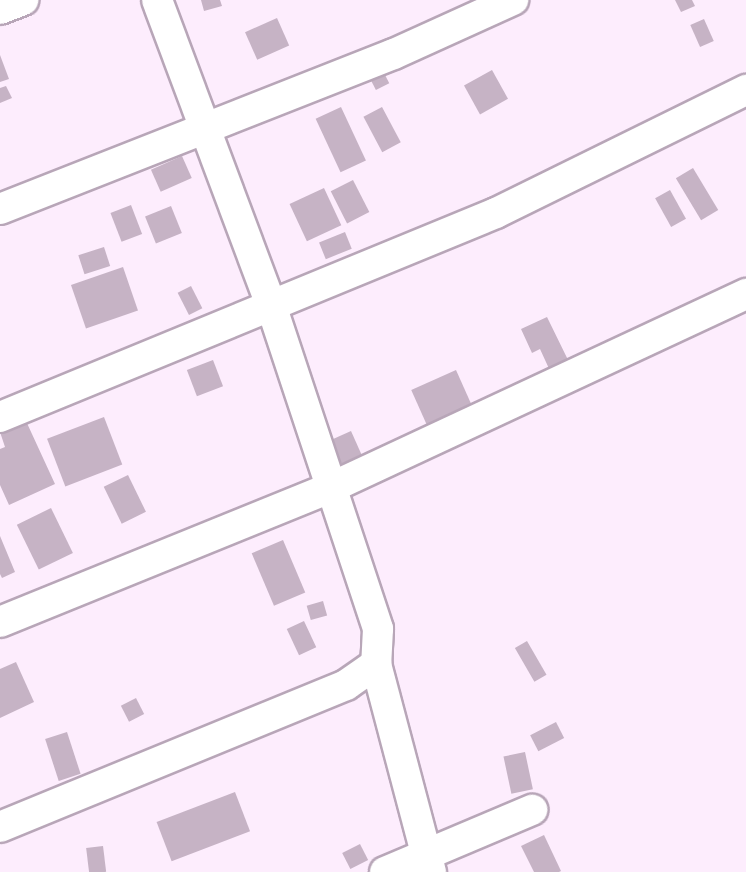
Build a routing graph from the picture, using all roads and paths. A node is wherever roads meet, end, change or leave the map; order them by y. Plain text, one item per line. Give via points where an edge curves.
1 (23, 0) edge
2 (158, 0) edge
3 (513, 0) edge
4 (0, 9) edge
5 (746, 90) edge
6 (205, 128) junction
7 (0, 209) edge
8 (746, 294) edge
9 (271, 305) junction
10 (0, 417) edge
11 (332, 487) junction
12 (0, 621) edge
13 (376, 664) junction
14 (532, 810) dead end
15 (0, 827) edge
16 (428, 863) edge
17 (385, 872) edge

1 - 4 street
2 - 6 street
3 - 6 street via 394,54
5 - 9 street via 496,213
6 - 7 street
6 - 9 street
8 - 11 street
9 - 10 street
9 - 11 street
11 - 12 street
11 - 13 street via 378,629
13 - 15 street via 346,685
13 - 16 street
14 - 16 street
16 - 17 street

